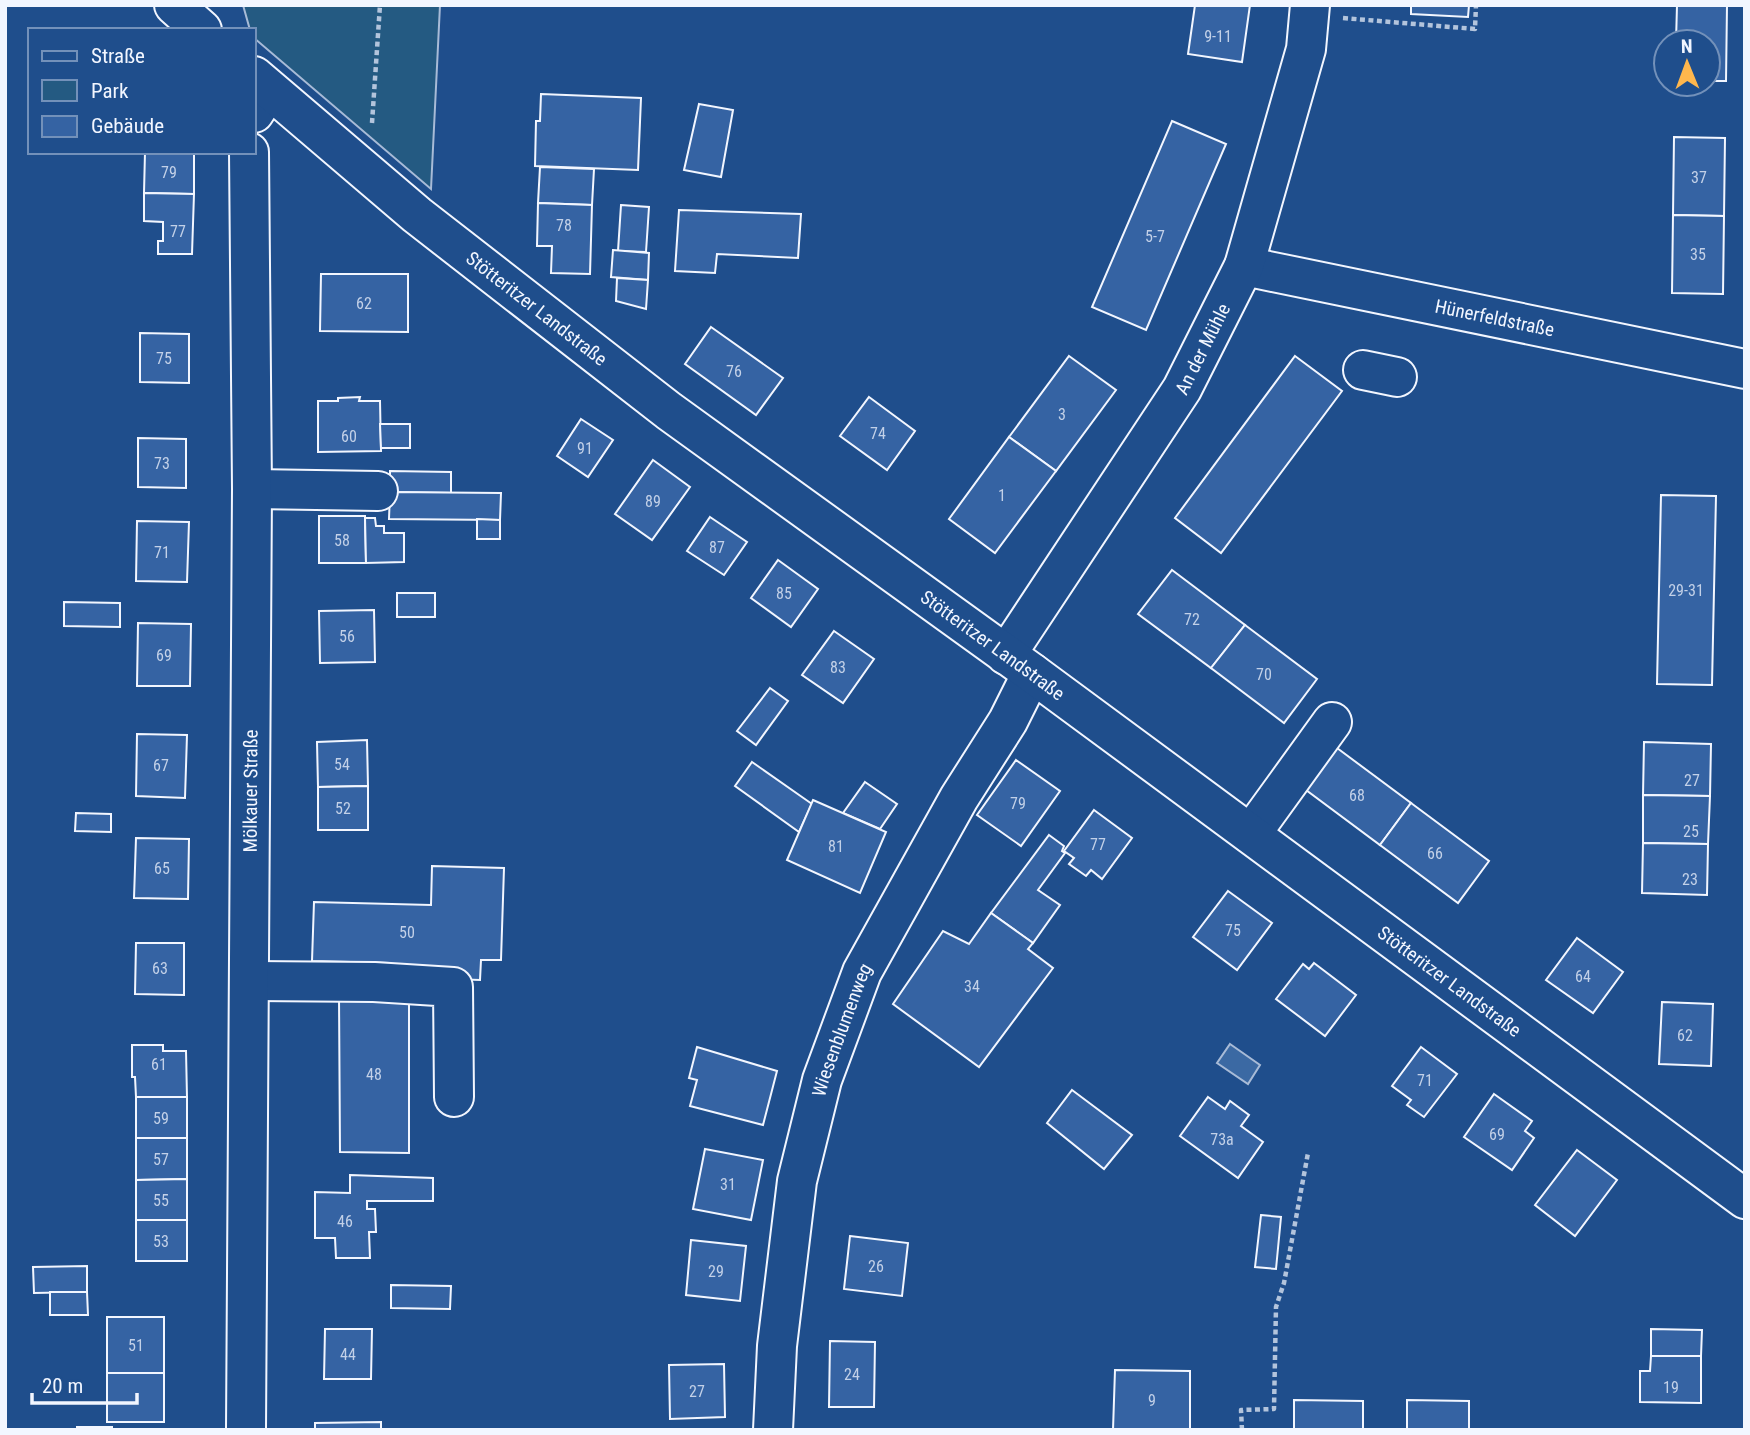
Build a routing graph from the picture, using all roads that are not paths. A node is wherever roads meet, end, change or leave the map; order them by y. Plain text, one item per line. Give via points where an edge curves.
1 (1310, 10) edge
2 (259, 93) edge
3 (249, 154) edge
4 (1244, 266) junction
5 (1745, 369) edge
6 (252, 489) junction
7 (378, 491) dead end
8 (1019, 664) junction
9 (1332, 722) dead end
10 (1251, 834) junction
11 (249, 982) junction
12 (454, 1097) dead end
13 (1745, 1199) edge
14 (246, 1430) edge
15 (773, 1430) edge

1 - 4 street, An der Mühle via 1306,49
2 - 8 street, Stötteritzer Landstraße via 658,403
3 - 6 street, Mölkauer Straße
4 - 5 street, Hünerfeldstraße
4 - 8 street, An der Mühle via 1182,389
6 - 7 street
6 - 11 street, Mölkauer Straße
8 - 10 street, Stötteritzer Landstraße
8 - 15 street, Wiesenblumenweg via 1008,721 959,797 862,972 822,1080 797,1181
9 - 10 street
10 - 13 street, Stötteritzer Landstraße
11 - 12 street via 453,987
11 - 14 street, Mölkauer Straße

